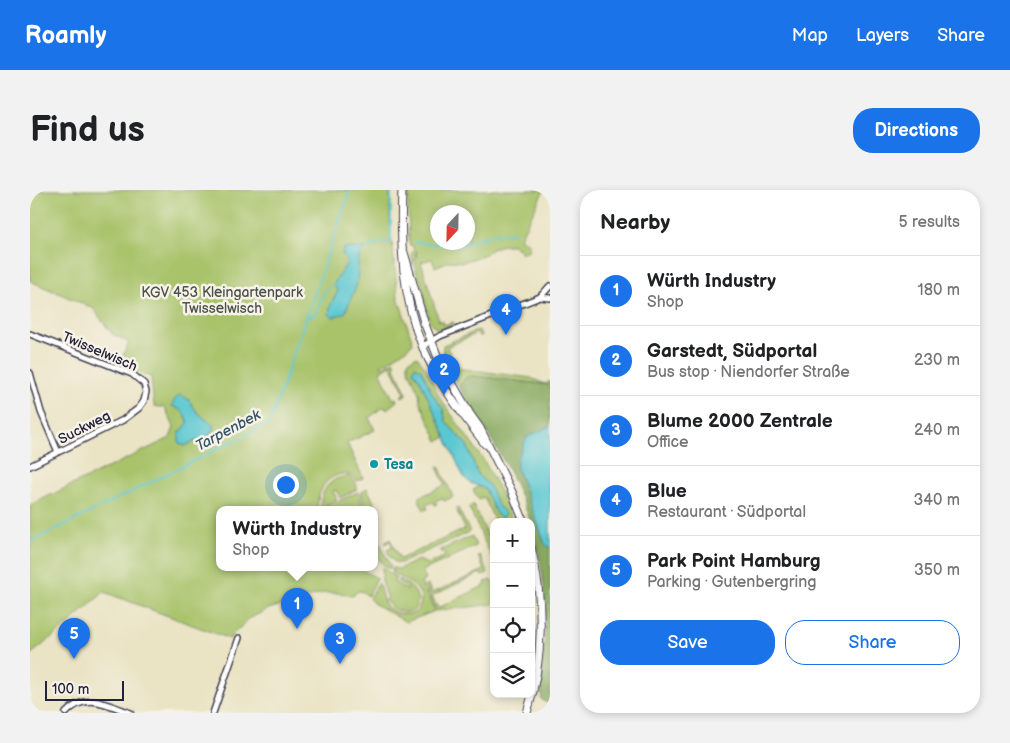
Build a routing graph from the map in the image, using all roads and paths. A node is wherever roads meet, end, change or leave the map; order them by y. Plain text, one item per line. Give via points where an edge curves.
1 (402, 190) edge
2 (403, 248) junction
3 (550, 286) edge
4 (540, 297) junction
5 (550, 298) edge
6 (30, 334) edge
7 (432, 341) junction
8 (422, 346) junction
9 (30, 373) edge
10 (144, 401) joint
11 (58, 452) junction
12 (494, 456) junction
13 (30, 466) edge
14 (522, 518) edge
15 (534, 563) edge
16 (238, 638) dead end
17 (66, 713) edge
18 (131, 713) edge
19 (213, 713) edge
20 (528, 713) edge

1 - 2 main road
2 - 7 main road
2 - 8 main road via 405,284
3 - 4 street
4 - 5 street
4 - 7 street
6 - 10 street, Twisselwisch via 132,374 144,384
7 - 8 street
7 - 12 main road via 439,360
8 - 12 main road via 450,395
9 - 11 street
10 - 11 street, Suckweg via 123,420
11 - 13 street, Suckweg
12 - 14 main road
15 - 20 main road via 539,638
16 - 19 street
17 - 18 street via 81,702 95,700

